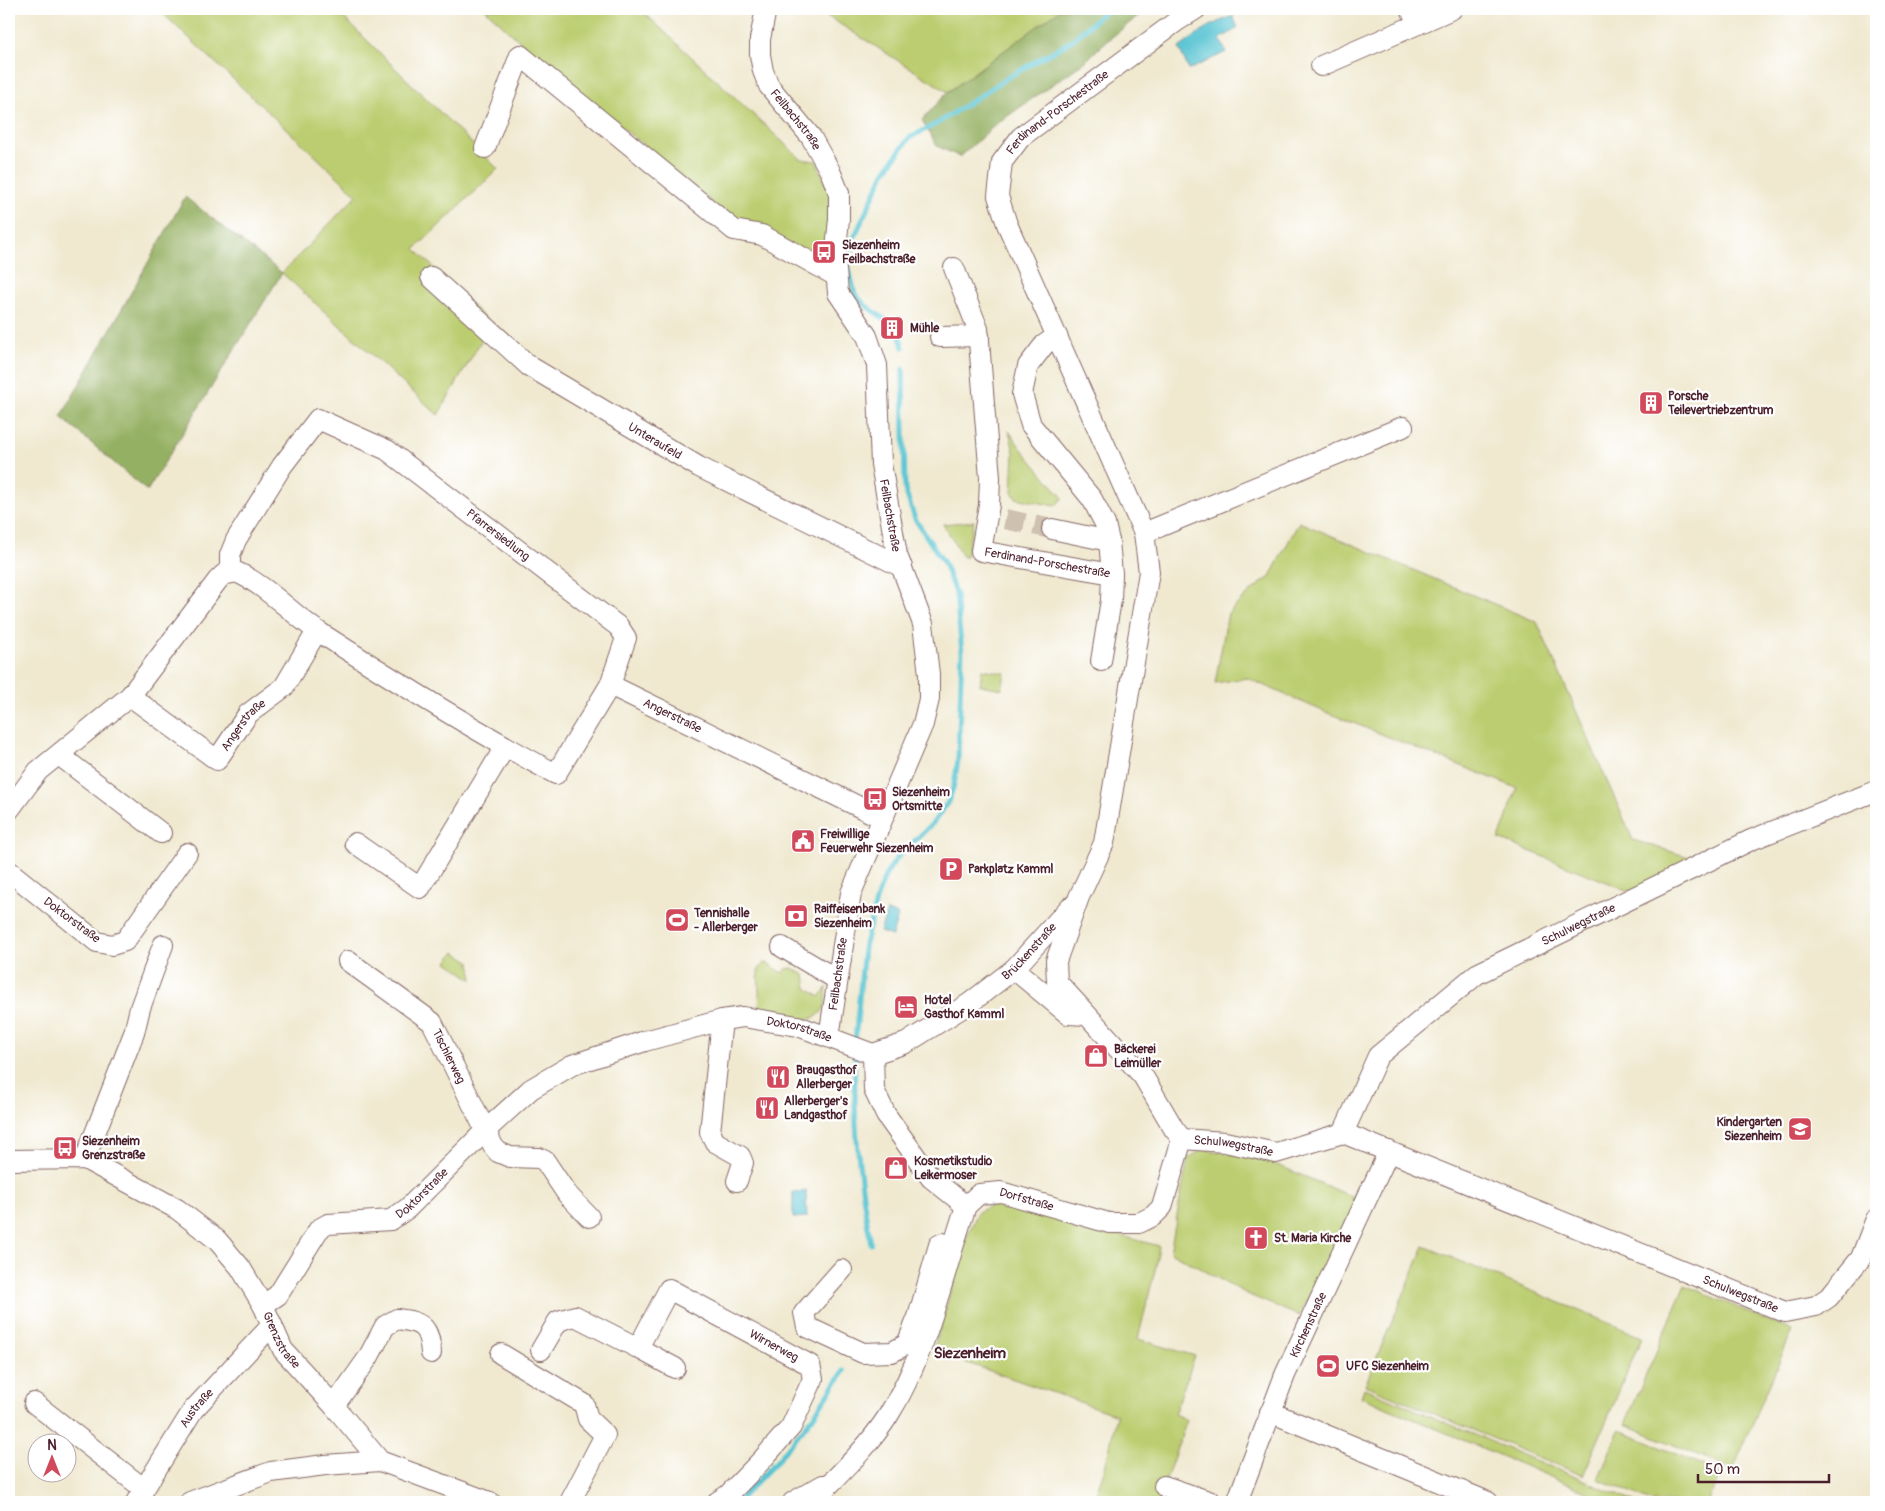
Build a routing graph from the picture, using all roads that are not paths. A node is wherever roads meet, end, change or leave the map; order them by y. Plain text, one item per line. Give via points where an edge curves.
1 (766, 9) edge
2 (1196, 9) edge
3 (1452, 9) edge
4 (1415, 16) edge
5 (1321, 66) dead end
6 (485, 148) dead end
7 (954, 268) dead end
8 (836, 276) junction
9 (432, 277) dead end
10 (978, 332) junction
11 (1057, 336) junction
12 (940, 337) dead end
13 (1402, 427) dead end
14 (1052, 529) tunnel mouth
15 (1144, 533) junction
16 (1109, 541) junction
17 (902, 568) junction
18 (230, 572) junction
19 (1112, 574) junction
20 (317, 631) junction
21 (1102, 662) dead end
22 (610, 685) junction
23 (130, 696) junction
24 (505, 747) junction
25 (59, 755) junction
26 (1876, 791) edge
27 (9, 810) edge
28 (882, 818) junction
29 (161, 833) dead end
30 (355, 843) dead end
31 (188, 853) dead end
32 (9, 870) edge
33 (1079, 897) junction
34 (163, 945) dead end
35 (782, 947) dead end
36 (348, 961) dead end
37 (1014, 969) junction
38 (837, 977) junction
39 (1086, 1015) junction
40 (722, 1020) junction
41 (853, 1047) junction
42 (486, 1130) junction
43 (1343, 1133) junction
44 (1182, 1139) junction
45 (1389, 1151) junction
46 (85, 1159) junction
47 (9, 1160) edge
48 (737, 1181) dead end
49 (966, 1206) junction
50 (589, 1217) dead end
51 (1876, 1219) edge
52 (956, 1236) junction
53 (842, 1270) dead end
54 (263, 1305) junction
55 (272, 1325) junction
56 (638, 1348) junction
57 (541, 1350) dead end
58 (432, 1353) dead end
59 (501, 1354) dead end
60 (674, 1368) dead end
61 (34, 1403) dead end
62 (334, 1406) junction
63 (1270, 1412) junction
64 (380, 1461) junction
65 (836, 1478) junction
66 (724, 1483) dead end
67 (1164, 1486) dead end
68 (140, 1496) edge
69 (190, 1502) edge
70 (490, 1502) edge
71 (570, 1502) edge
72 (713, 1502) edge
73 (717, 1502) edge
74 (793, 1502) edge
75 (812, 1502) edge
76 (1211, 1502) edge
77 (1237, 1502) edge
78 (1488, 1502) edge

1 - 8 street, Feilbachstraße via 760,39 763,71 769,86 811,137 839,193
2 - 11 street, Ferdinand-Porschestraße via 1021,137 1002,162 998,196 1007,224
3 - 4 street
4 - 5 street
6 - 8 street via 520,55 734,230 762,235
7 - 10 street
8 - 17 street, Feilbachstraße via 838,293 867,336 877,365 881,464
9 - 17 street, Unteraufeld via 529,366 700,467
10 - 12 street
10 - 19 street, Ferdinand-Porschestraße via 990,478 981,551
11 - 15 street, Ferdinand-Porschestraße
11 - 16 street, Ferdinand-Porschestraße via 1044,345 1028,366 1022,394 1032,425 1092,499 1105,524
13 - 15 street
14 - 16 street
15 - 33 street, Ferdinand-Porschestraße via 1149,572 1104,843
16 - 19 street, Ferdinand-Porschestraße
17 - 28 street, Feilbachstraße via 923,624 929,699 922,724
18 - 20 street via 241,574
18 - 22 street, Pfarrersiedlung via 230,555 236,540 282,466 323,412 387,450 619,626 626,638
18 - 23 street via 218,580
19 - 21 street via 1112,600
20 - 23 street, Angerstraße via 284,687 248,714 217,760
20 - 24 street
22 - 24 street via 556,774
22 - 28 street, Angerstraße
23 - 25 street
24 - 30 street via 420,888
25 - 27 street via 38,772
25 - 29 street
26 - 43 street, Schulwegstraße via 1751,840 1477,974 1378,1056
28 - 38 street, Feilbachstraße via 851,893
31 - 32 street, Doktorstraße via 125,941 112,945 98,942
33 - 37 street, Brückenstraße
33 - 39 street via 1056,961 1057,982
34 - 46 street via 134,1033
35 - 38 street
36 - 42 street, Tischlerweg via 432,1022
37 - 39 street via 1068,1014
37 - 41 street, Brückenstraße via 906,1043
38 - 41 street, Feilbachstraße
39 - 44 street via 1143,1076
40 - 41 street, Doktorstraße via 743,1017 798,1026
40 - 42 street, Doktorstraße via 572,1065 532,1089
40 - 48 street via 710,1132 715,1142 740,1156 743,1164
41 - 49 street via 886,1115 930,1178
42 - 50 street via 493,1146 503,1155 545,1161 567,1194
42 - 54 street, Doktorstraße via 408,1208 390,1220 328,1224 319,1229 278,1295
43 - 44 street, Schulwegstraße via 1276,1153 1225,1142
43 - 45 street, Schulwegstraße
44 - 49 street, Dorfstraße via 1162,1207 1138,1223 1109,1223 1001,1192 979,1194
45 - 51 street, Schulwegstraße via 1785,1312 1816,1306 1829,1297 1861,1258
45 - 63 street, Kirchenstraße via 1284,1375
46 - 47 street, Grenzstraße
46 - 54 street, Grenzstraße via 177,1208 199,1225 240,1267
49 - 52 street
52 - 53 street via 939,1245 907,1344 892,1352 863,1353 808,1327 804,1313
52 - 65 street via 935,1311 914,1365 888,1416 864,1449
54 - 55 street, Grenzstraße
55 - 62 street, Grenzstraße via 283,1350
55 - 68 street, Austraße via 193,1410
56 - 57 street via 575,1316 558,1321
56 - 60 street
56 - 73 street, Wirnerweg via 669,1290 810,1364 813,1379 791,1427 728,1496
58 - 62 street via 430,1336 416,1322 397,1318 385,1326 368,1358
59 - 71 street via 584,1404 588,1419 605,1435
61 - 68 street
62 - 64 street, Grenzstraße
63 - 77 street, Kirchenstraße
63 - 78 street
64 - 69 street via 271,1472
64 - 70 street, Grenzstraße
65 - 74 street
65 - 75 street
66 - 72 street
67 - 76 street

